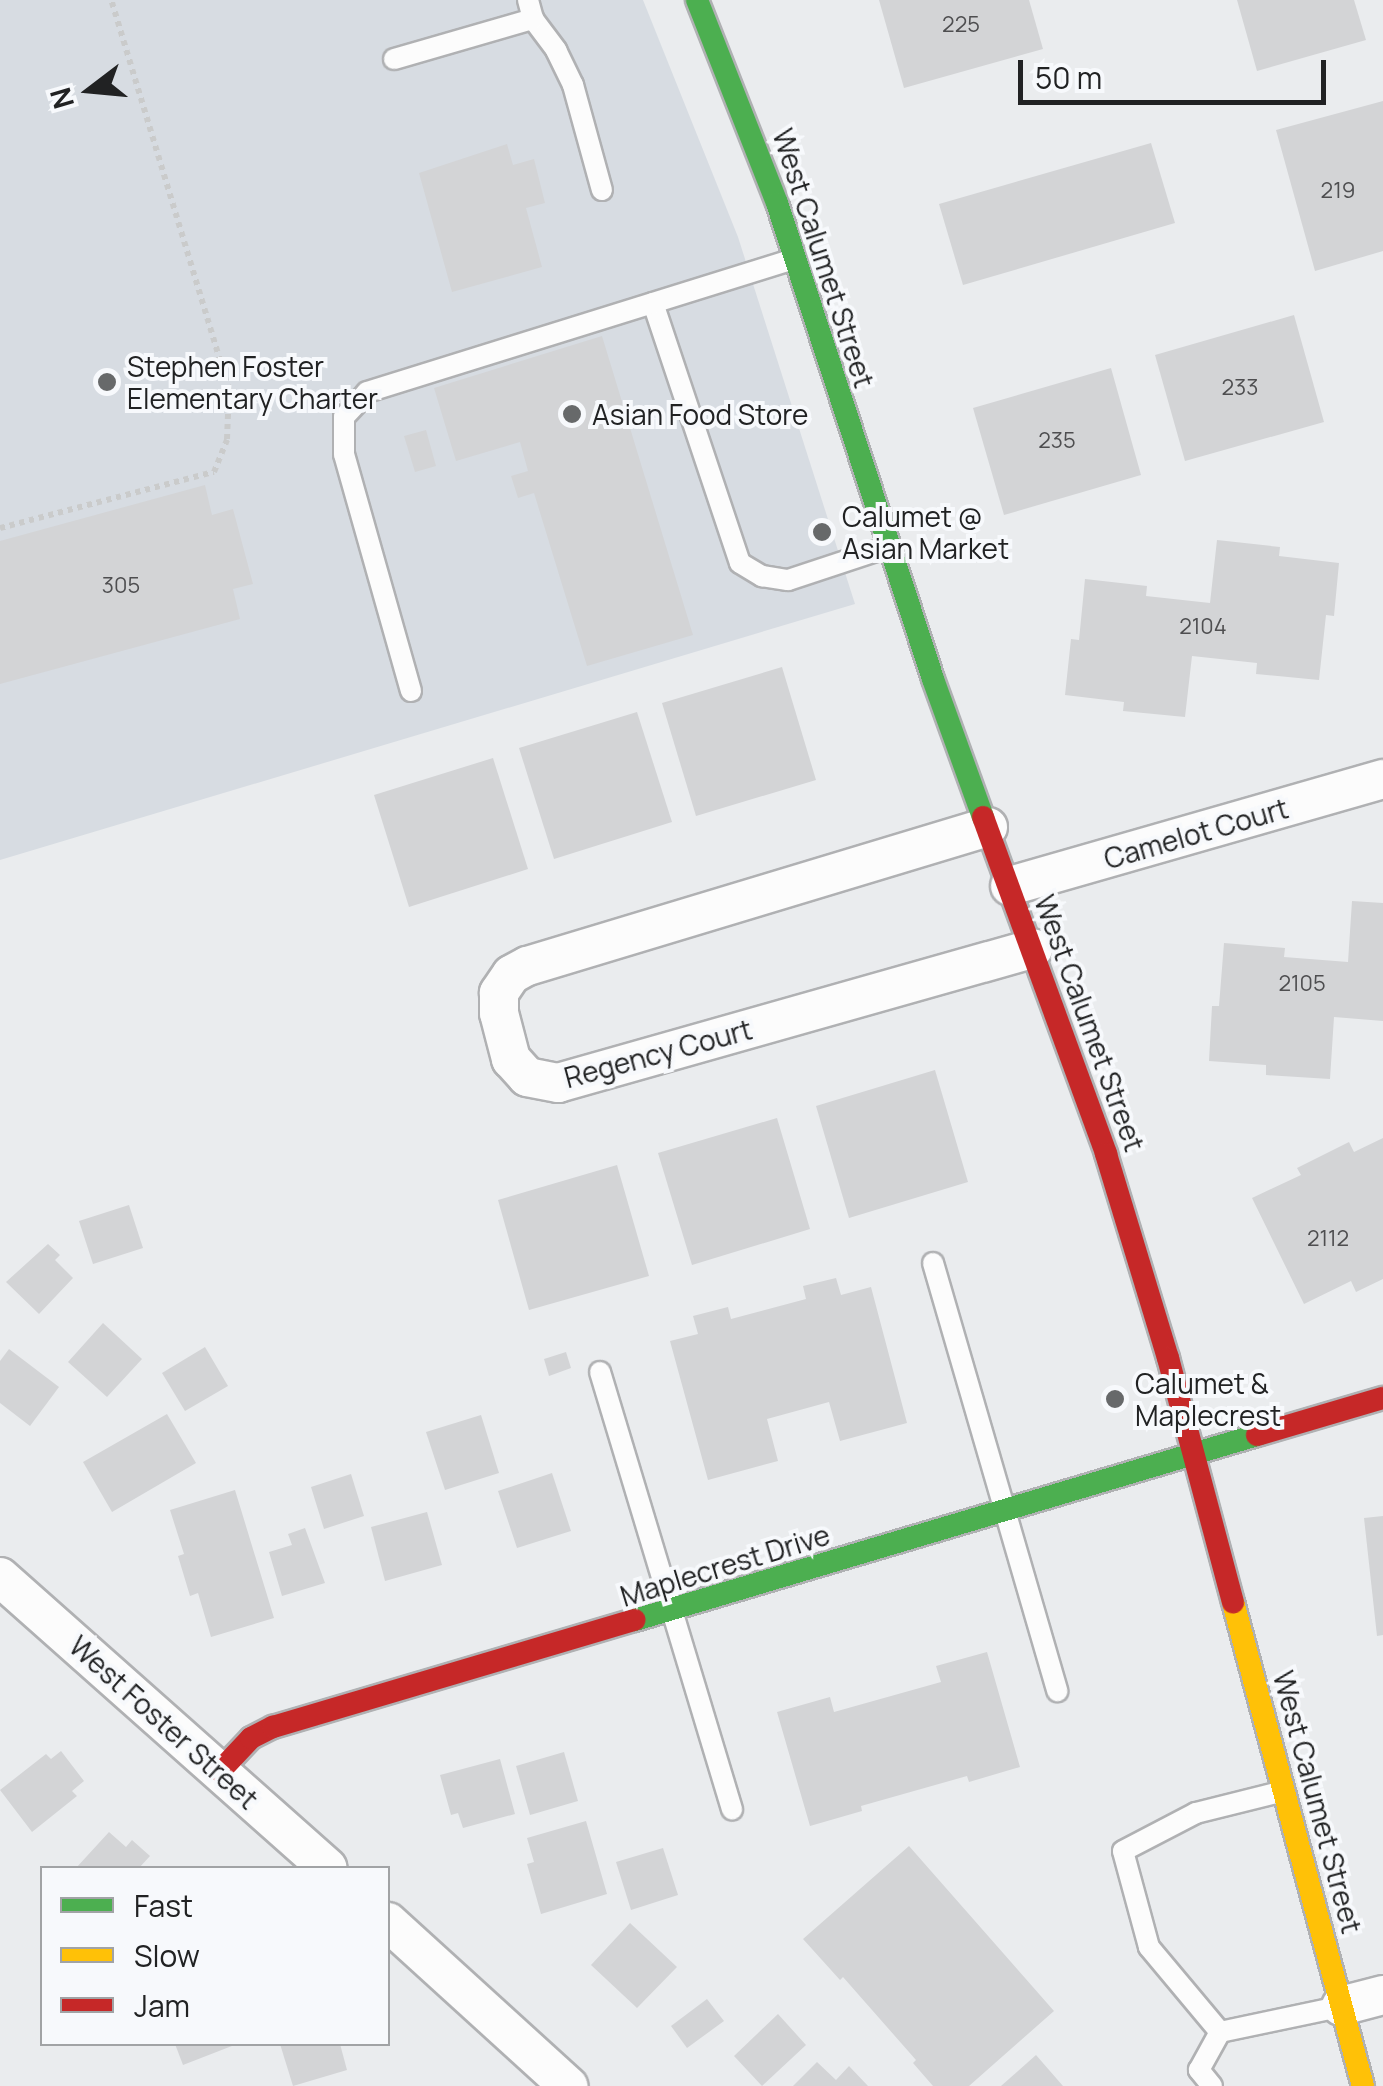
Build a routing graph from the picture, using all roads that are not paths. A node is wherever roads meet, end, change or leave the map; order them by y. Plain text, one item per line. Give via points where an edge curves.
1 (697, 0) edge
2 (530, 10) edge
3 (394, 59) dead end
4 (602, 190) dead end
5 (795, 259) junction
6 (653, 303) junction
7 (888, 547) junction
8 (412, 691) dead end
9 (1383, 779) edge
10 (988, 828) junction
11 (1010, 886) junction
12 (1032, 949) junction
13 (933, 1263) dead end
14 (600, 1372) dead end
15 (1383, 1398) edge
16 (1194, 1456) junction
17 (1006, 1512) junction
18 (0, 1576) edge
19 (670, 1613) junction
20 (1057, 1691) dead end
21 (220, 1771) junction
22 (1284, 1791) junction
23 (732, 1810) dead end
24 (326, 1866) edge
25 (390, 1924) edge
26 (1383, 1995) edge
27 (1341, 2006) junction
28 (1220, 2032) junction
29 (568, 2086) edge
30 (1212, 2086) edge
31 (1363, 2086) edge

1 - 5 main road, West Calumet Street
2 - 3 lane
2 - 4 lane via 573,85
5 - 6 lane
5 - 7 main road, West Calumet Street
6 - 7 lane via 740,562 762,576 788,580
6 - 8 lane via 367,392 344,417 344,454
7 - 10 main road, West Calumet Street
9 - 11 street, Camelot Court
10 - 11 main road, West Calumet Street
10 - 12 street, Regency Court via 528,966 511,975 500,993 511,1060 527,1078 558,1082
11 - 12 main road, West Calumet Street
12 - 16 main road, West Calumet Street via 1106,1154
13 - 17 lane
14 - 19 lane
15 - 16 main road, Maplecrest Drive
16 - 17 main road, Maplecrest Drive
16 - 22 main road, West Calumet Street
17 - 19 main road, Maplecrest Drive
17 - 20 lane
18 - 21 street, West Foster Street
19 - 21 main road, Maplecrest Drive via 273,1728 252,1738
19 - 23 lane
21 - 24 street, West Foster Street
22 - 27 main road, West Calumet Street
22 - 28 lane via 1196,1814 1123,1851 1149,1947
25 - 29 street
26 - 27 street
27 - 28 lane
27 - 31 main road, West Calumet Street
28 - 30 lane via 1199,2070

